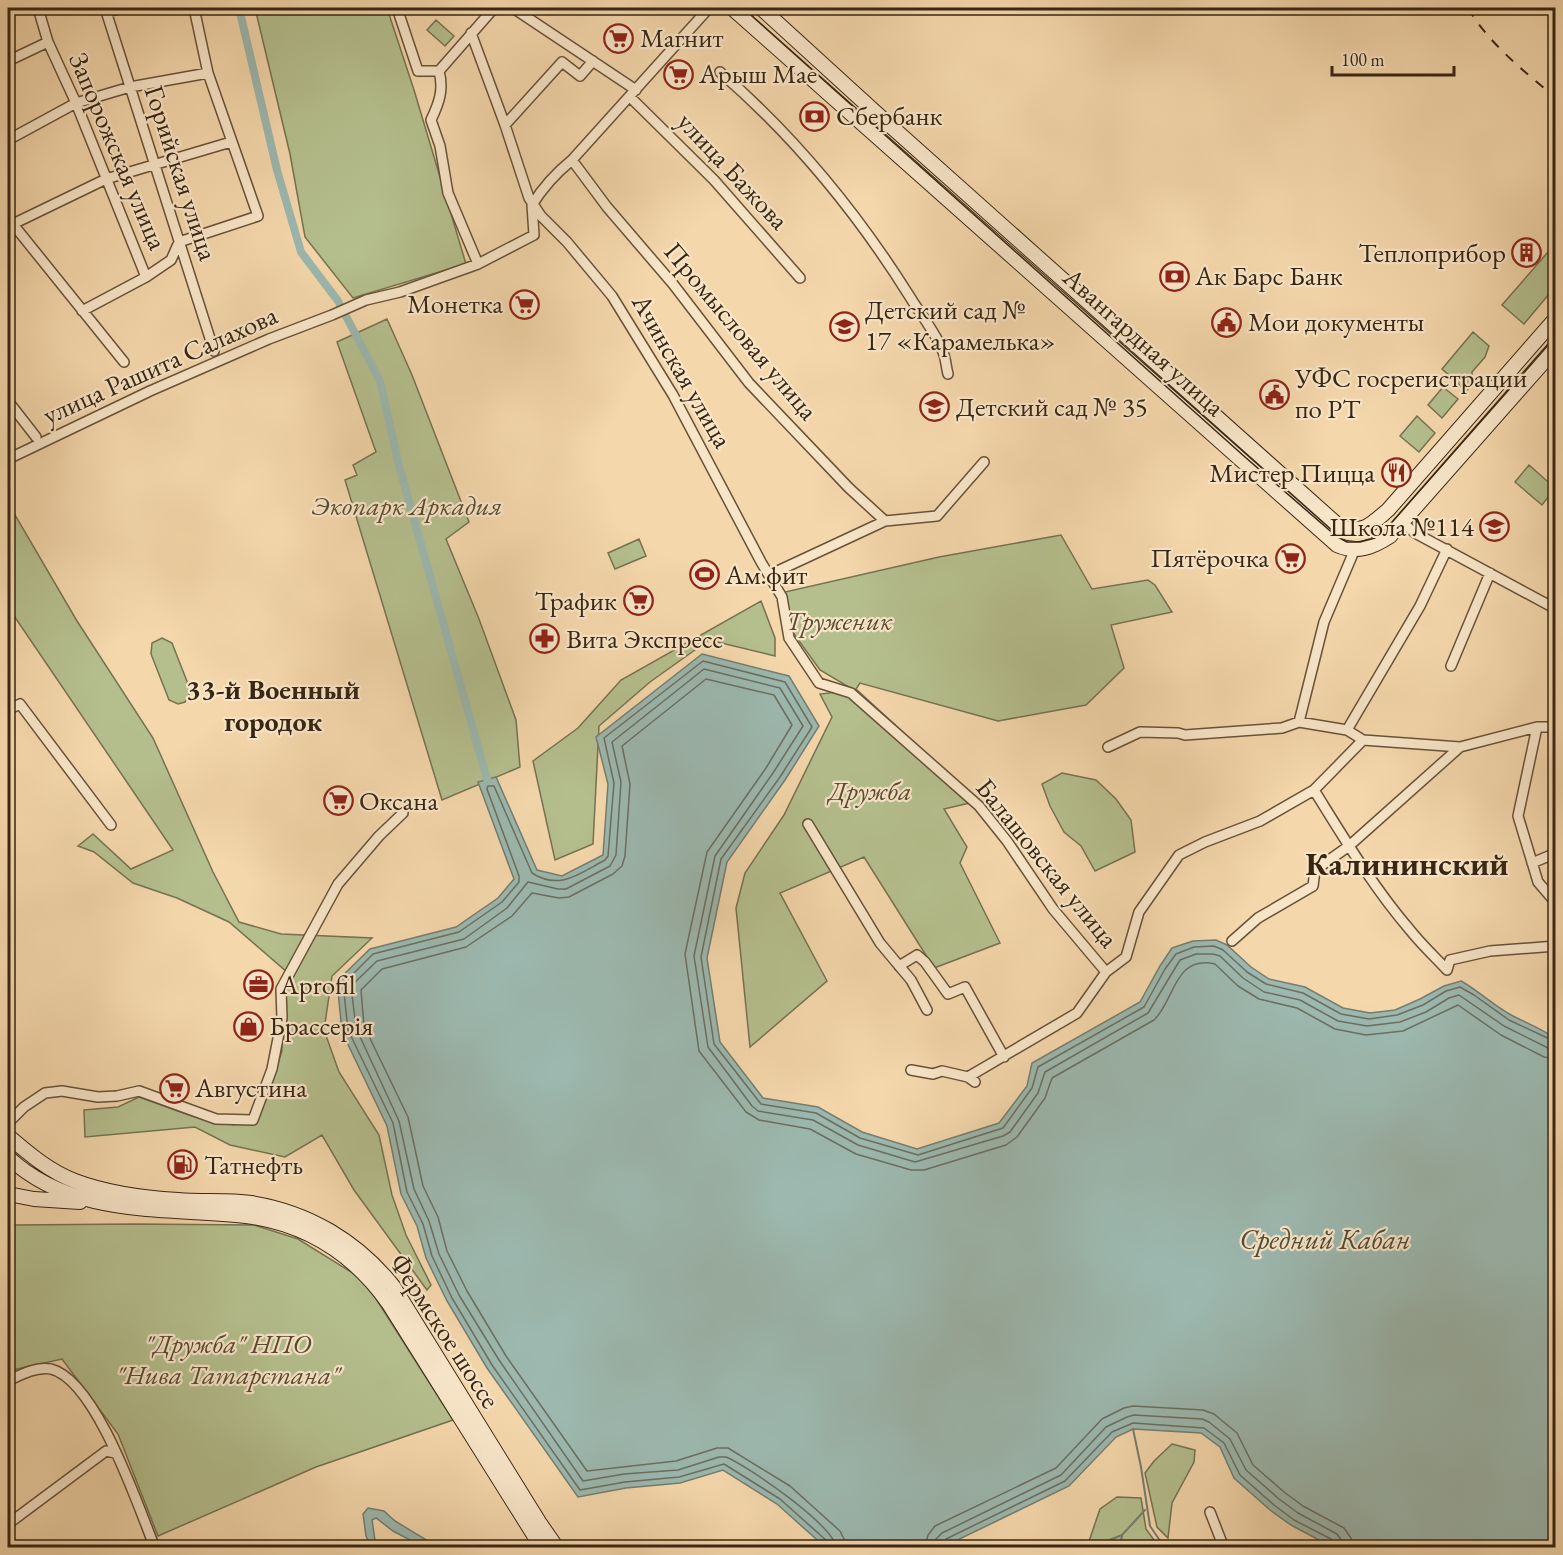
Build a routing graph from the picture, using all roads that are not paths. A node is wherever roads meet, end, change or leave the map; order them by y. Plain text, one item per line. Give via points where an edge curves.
1 (38, 8) edge
2 (125, 8) edge
3 (194, 8) edge
4 (397, 8) edge
5 (494, 8) edge
6 (513, 8) edge
7 (709, 8) edge
8 (732, 8) edge
9 (761, 8) edge
10 (105, 10) edge
11 (471, 33) junction
12 (48, 42) junction
13 (8, 61) edge
14 (593, 61) junction
15 (439, 70) junction
16 (720, 72) dead end
17 (208, 73) junction
18 (130, 87) junction
19 (633, 93) junction
20 (76, 103) junction
21 (505, 125) junction
22 (8, 140) edge
23 (231, 142) junction
24 (573, 160) junction
25 (154, 164) junction
26 (106, 179) junction
27 (532, 205) junction
28 (10, 221) edge
29 (179, 242) junction
30 (478, 264) junction
31 (146, 277) junction
32 (800, 278) dead end
33 (82, 311) junction
34 (1556, 318) edge
35 (1556, 348) edge
36 (214, 351) dead end
37 (124, 362) dead end
38 (948, 374) dead end
39 (8, 401) edge
40 (36, 437) dead end
41 (8, 459) edge
42 (984, 462) dead end
43 (885, 521) junction
44 (1403, 523) junction
45 (1355, 549) junction
46 (1447, 549) junction
47 (1490, 573) junction
48 (769, 576) junction
49 (1556, 609) edge
50 (1451, 666) dead end
51 (8, 710) edge
52 (1299, 722) junction
53 (1537, 727) junction
54 (1556, 727) edge
55 (1347, 730) junction
56 (1364, 740) junction
57 (1108, 747) dead end
58 (1460, 747) junction
59 (1314, 790) junction
60 (403, 813) dead end
61 (808, 824) dead end
62 (111, 825) dead end
63 (1349, 846) junction
64 (1556, 853) edge
65 (1532, 863) junction
66 (1556, 903) edge
67 (1232, 941) dead end
68 (1556, 946) edge
69 (899, 966) junction
70 (1106, 972) junction
71 (927, 1010) dead end
72 (1004, 1056) junction
73 (911, 1070) dead end
74 (8, 1123) edge
75 (8, 1136) edge
76 (10, 1160) edge
77 (10, 1194) edge
78 (91, 1202) junction
79 (8, 1381) edge
80 (116, 1452) junction
81 (1210, 1512) dead end
82 (8, 1524) edge
83 (155, 1548) edge
84 (542, 1548) edge
85 (557, 1548) edge
86 (1224, 1548) edge

1 - 12 street, Запорожская улица
2 - 10 street
3 - 17 street
4 - 15 street via 418,71
5 - 11 street
6 - 14 street, улица Бажова
7 - 19 street
8 - 45 main road, Авангардная улица via 1337,545
9 - 34 main road, Авангардная улица via 1340,526 1355,530 1370,526 1388,510
10 - 18 street, Горийская улица
11 - 15 street
11 - 21 street
12 - 13 street
12 - 20 street, Запорожская улица
14 - 19 street, улица Бажова
14 - 21 street via 580,76 562,62
15 - 30 street via 441,98 431,120 440,146 447,193
16 - 38 street via 786,135 846,204 943,350
17 - 18 street
17 - 23 street
18 - 20 street
18 - 25 street, Горийская улица
19 - 24 street
19 - 32 street, улица Бажова
20 - 22 street
20 - 26 street, Запорожская улица
21 - 27 street
23 - 25 street
23 - 29 street via 258,216
24 - 27 street via 559,170
24 - 43 street, Промысловая улица via 748,383
25 - 26 street
25 - 29 street, Горийская улица
26 - 28 street
26 - 31 street, Запорожская улица
27 - 30 street via 534,235
27 - 48 street, Ачинская улица via 615,300 673,395
28 - 33 street
29 - 31 street via 171,260
29 - 36 street, Горийская улица
30 - 41 street, улица Рашита Салахова via 366,300 269,339
31 - 33 street
33 - 37 street
35 - 44 main road
39 - 40 street
42 - 43 street via 937,516
43 - 48 street
44 - 45 main road via 1377,544
44 - 46 street
45 - 52 street via 1324,622
46 - 47 street
46 - 55 street via 1419,606
47 - 49 street
47 - 50 street
48 - 70 street, Балашовская улица via 782,597 789,638 819,683 851,693 979,806 1053,909
51 - 62 street via 21,704
52 - 55 street
52 - 57 street via 1282,728 1185,735 1140,732
53 - 54 street
53 - 58 street
53 - 65 street via 1518,816
55 - 56 street
56 - 58 street
56 - 59 street
58 - 63 street
59 - 63 street
59 - 70 street via 1260,821 1179,855 1139,912 1126,957
60 - 74 street via 338,884 281,989 282,1018 272,1069 253,1120 216,1119 140,1090 98,1097 62,1091 45,1093
61 - 69 street via 880,943
63 - 67 street via 1315,870 1313,886 1258,918
63 - 68 street via 1410,930 1447,970 1450,960 1490,951
64 - 65 street
65 - 66 street via 1538,882
69 - 71 street
69 - 72 street via 917,955 948,994 966,987
70 - 72 street via 1077,1013
72 - 73 street via 972,1080 942,1071 933,1074
75 - 85 main road, Фермское шоссе via 42,1163 76,1181 152,1198 271,1207 317,1224 360,1250 393,1286
76 - 77 main road, Фермское шоссе via 29,1186 23,1194
76 - 78 main road, Фермское шоссе via 48,1185
77 - 78 main road
78 - 84 main road, Фермское шоссе via 153,1211 247,1216 309,1234 348,1258 375,1283
79 - 80 street via 27,1372 49,1369 64,1375 104,1424
80 - 82 street via 106,1451
80 - 83 street
81 - 86 street

